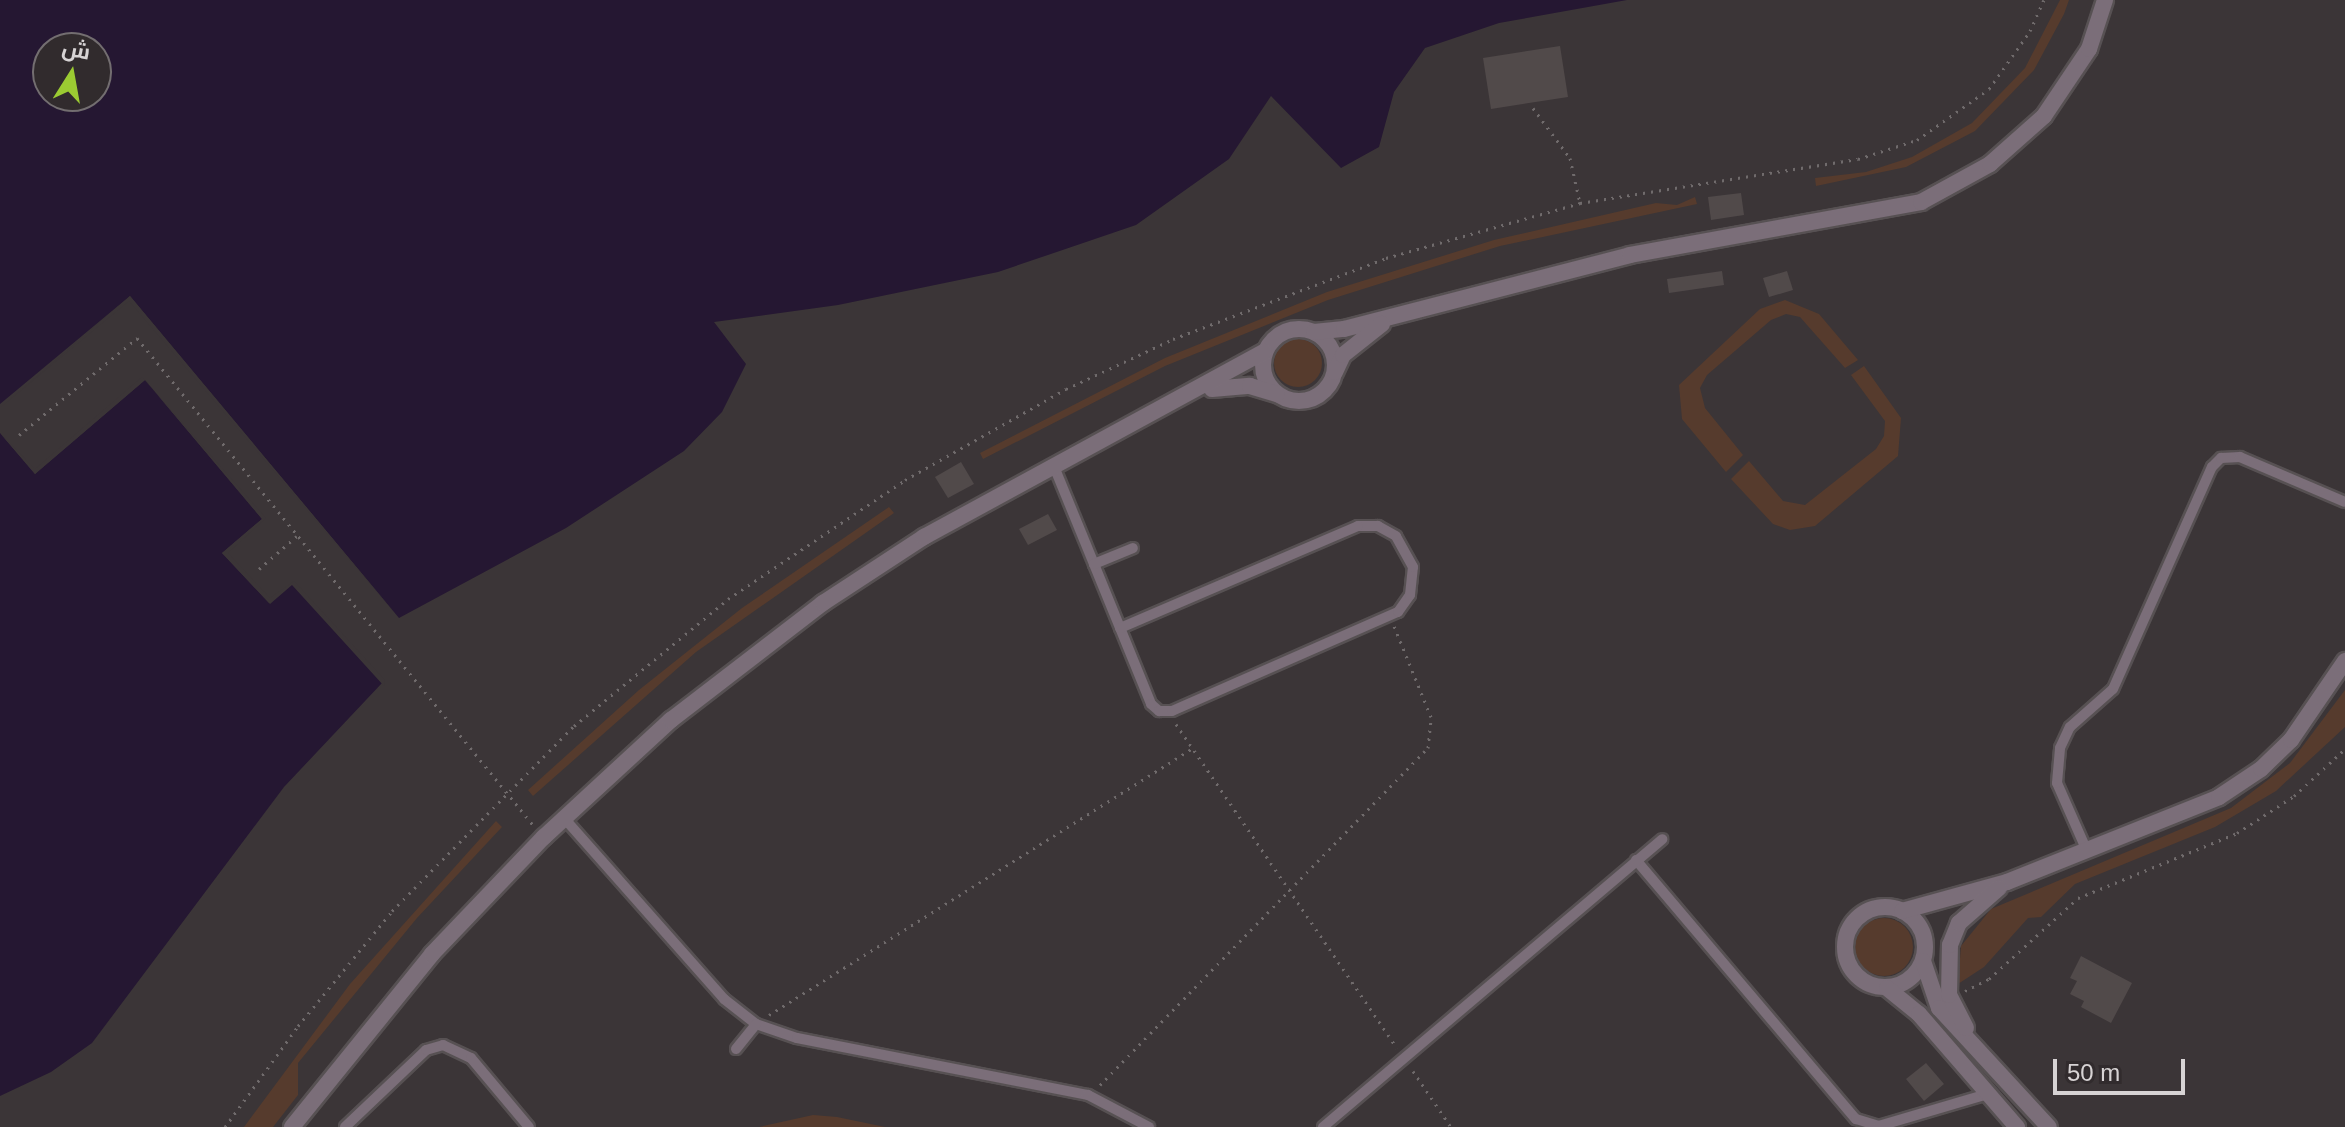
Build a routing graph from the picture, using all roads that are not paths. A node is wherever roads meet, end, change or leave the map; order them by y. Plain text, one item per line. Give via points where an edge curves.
1 (2105, 0) edge
2 (1394, 316) junction
3 (1314, 332) junction
4 (1264, 352) junction
5 (1334, 373) junction
6 (1199, 391) junction
7 (1277, 394) junction
8 (1053, 464) junction
9 (2345, 502) edge
10 (1133, 548) dead end
11 (1094, 564) junction
12 (1120, 628) junction
13 (2345, 661) edge
14 (564, 818) junction
15 (1662, 839) dead end
16 (2087, 851) junction
17 (1636, 860) junction
18 (2007, 882) junction
19 (1902, 911) junction
20 (1923, 961) junction
21 (1887, 988) junction
22 (756, 1024) junction
23 (1977, 1046) junction
24 (736, 1049) dead end
25 (1988, 1094) junction
26 (292, 1127) edge
27 (345, 1127) edge
28 (529, 1127) edge
29 (1149, 1127) edge
30 (1323, 1127) edge
31 (2017, 1127) edge
32 (2049, 1127) edge

1 - 2 street via 2089,49 2044,116 1990,164 1921,202 1614,258
2 - 3 street
2 - 5 street via 1361,337
3 - 4 street via 1279,334
3 - 5 street via 1332,349
4 - 6 street
4 - 7 street via 1264,375
5 - 7 street via 1311,398
6 - 7 street via 1250,386
6 - 8 street
8 - 11 lane
8 - 14 street via 924,537 823,603 671,720
9 - 16 lane via 2240,457 2221,458 2212,467 2113,689 2070,727 2060,748 2057,783
10 - 11 lane
11 - 12 lane
12 - 12 lane via 1368,524 1396,536 1413,567 1407,602 1390,615 1172,711 1159,711 1151,704
13 - 16 street via 2291,740 2261,769 2219,797
14 - 22 lane via 724,999
14 - 26 street via 432,954
15 - 17 lane
16 - 18 street
17 - 25 lane via 1856,1119 1879,1126
17 - 30 lane
18 - 19 street
18 - 23 street via 1959,923 1946,966 1949,995
19 - 20 street via 1922,933
19 - 21 street via 1867,911 1845,939 1855,974
20 - 21 street via 1909,980
20 - 23 street via 1935,1002
21 - 25 street via 1919,1014
22 - 24 lane
22 - 29 lane via 797,1038 1088,1095
23 - 32 street
25 - 31 street
27 - 28 lane via 426,1050 443,1045 471,1058

